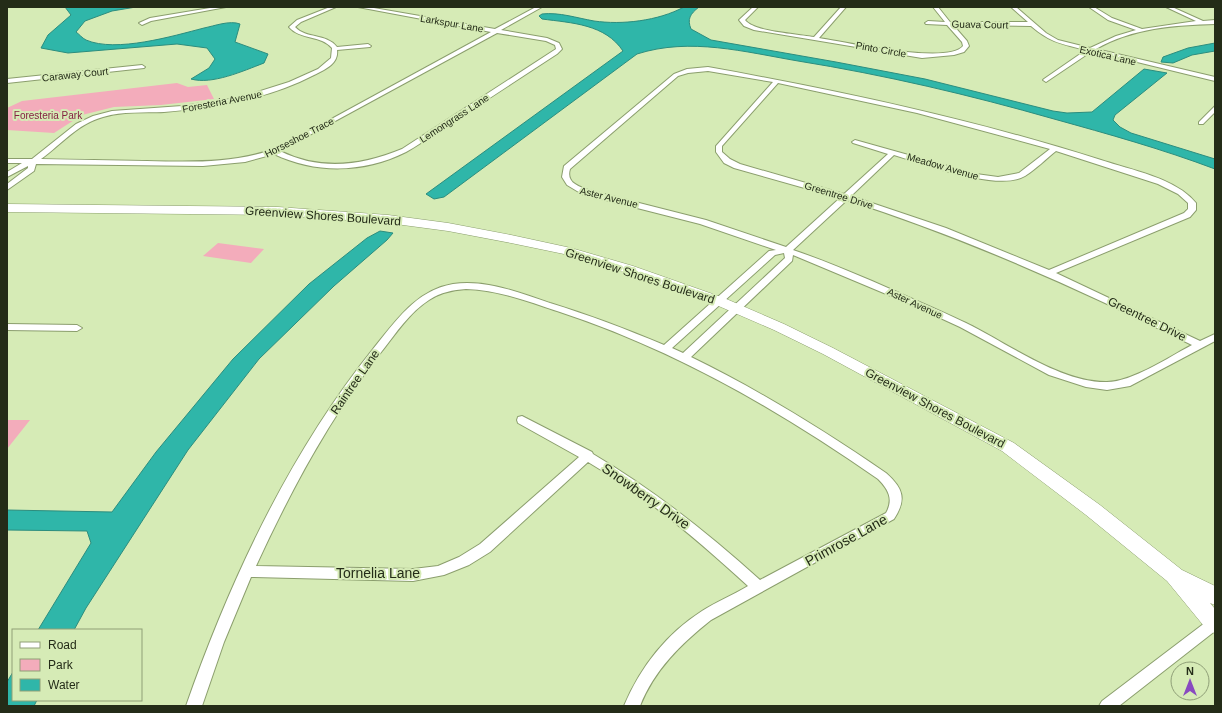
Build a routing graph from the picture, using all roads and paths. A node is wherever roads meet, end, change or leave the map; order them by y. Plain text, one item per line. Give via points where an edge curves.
1 (224, 7) edge
2 (334, 7) edge
3 (360, 7) edge
4 (540, 7) edge
5 (756, 7) edge
6 (844, 7) edge
7 (935, 7) edge
8 (1013, 7) edge
9 (1091, 7) edge
10 (1168, 7) edge
11 (1215, 22) edge
12 (928, 23) dead end
13 (949, 23) junction
14 (1203, 23) junction
15 (142, 24) dead end
16 (1032, 24) junction
17 (1141, 30) junction
18 (496, 31) junction
19 (816, 38) junction
20 (368, 46) dead end
21 (335, 50) junction
22 (1090, 50) junction
23 (142, 67) dead end
24 (1046, 80) dead end
25 (1215, 80) edge
26 (7, 81) edge
27 (777, 81) junction
28 (219, 103) junction
29 (1215, 108) edge
30 (222, 110) dead end
31 (1201, 123) dead end
32 (856, 142) dead end
33 (1055, 148) junction
34 (274, 151) junction
35 (894, 152) junction
36 (7, 161) edge
37 (33, 162) junction
38 (7, 175) edge
39 (7, 188) edge
40 (846, 197) junction
41 (7, 208) edge
42 (788, 250) junction
43 (1049, 273) junction
44 (719, 301) junction
45 (737, 308) junction
46 (7, 327) edge
47 (77, 328) dead end
48 (1215, 337) edge
49 (1200, 345) junction
50 (666, 348) junction
51 (685, 357) junction
52 (522, 420) dead end
53 (588, 455) junction
54 (247, 571) junction
55 (1174, 575) junction
56 (758, 588) junction
57 (1215, 596) edge
58 (1215, 623) edge
59 (194, 706) edge
60 (632, 706) edge
61 (1107, 706) edge

1 - 15 street via 150,20
2 - 21 street via 299,21 292,28 325,40
3 - 18 street, Larkspur Lane
4 - 18 street, Horseshoe Trace
5 - 19 street, Pinto Circle via 743,19 744,24 756,29
6 - 19 street
7 - 13 street, Pinto Circle
8 - 16 street, Exotica Lane
9 - 17 street via 1110,19
10 - 14 street
11 - 14 street
12 - 13 street, Guava Court
13 - 16 street, Guava Court
13 - 19 street, Pinto Circle via 966,46 959,52 943,56 916,55
14 - 17 street
16 - 22 street, Exotica Lane via 1052,40
17 - 22 street
18 - 34 street, Horseshoe Trace
18 - 34 street, Lemongrass Lane via 551,41 559,49 404,150 384,158 360,164 321,166 300,162
20 - 21 street
21 - 28 street, Foresteria Avenue via 335,56 328,65 301,79 264,93
22 - 24 street
22 - 25 street, Exotica Lane
23 - 26 street, Caraway Court
27 - 33 street, Aster Avenue via 918,111
27 - 40 street, Greentree Drive via 721,143 718,149 720,155 737,166
27 - 42 street, Aster Avenue via 708,69 679,73 568,168 565,175 570,185 584,192 703,222
28 - 30 street
28 - 37 street, Foresteria Avenue via 160,111 120,112 95,117 81,124
29 - 31 street
32 - 35 street, Meadow Avenue
33 - 35 street, Meadow Avenue via 1022,175 998,179 975,176
33 - 43 street, Aster Avenue via 1161,182 1181,192 1190,199 1193,206 1187,215
34 - 37 street, Horseshoe Trace via 243,160 216,164
35 - 40 street, Meadow Avenue
36 - 37 street, Horseshoe Trace
37 - 38 street via 16,168
37 - 39 street via 31,169
40 - 42 street, Meadow Avenue
40 - 43 street, Greentree Drive via 943,230
41 - 44 street, Greenview Shores Boulevard via 278,211 411,222 567,251
42 - 44 street, Meadow Avenue via 772,253
42 - 45 street, Meadow Avenue via 789,259
42 - 49 street, Aster Avenue via 913,302 969,328 1053,373 1086,384 1126,384
43 - 49 street, Greentree Drive
44 - 45 street, Greenview Shores Boulevard
44 - 50 street, Meadow Avenue
45 - 51 street, Meadow Avenue
45 - 55 street, Greenview Shores Boulevard via 828,351 1008,448 1093,510
46 - 47 street
48 - 49 street, Aster Avenue
50 - 51 street, Primrose Lane
50 - 54 street, Raintree Lane via 562,309 489,288 459,286 426,297 414,306 380,347 338,404 310,448
51 - 56 street, Primrose Lane via 810,427 882,476 895,492 896,509 890,516
52 - 53 street, Snowberry Drive
53 - 54 street, Tornelia Lane via 485,548 464,561 439,571 413,575
53 - 56 street, Snowberry Drive via 672,513
54 - 59 street, Raintree Lane
55 - 57 street, Greenview Shores Boulevard
55 - 58 street, Greenview Shores Boulevard
56 - 60 street, Primrose Lane via 706,616 684,633 665,652 648,675
58 - 61 street

